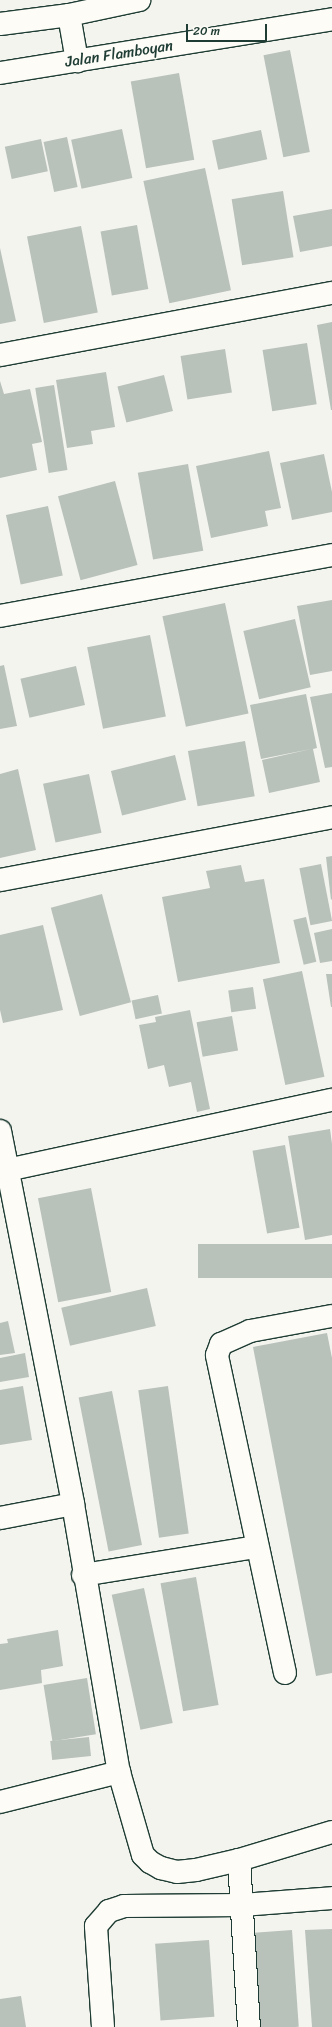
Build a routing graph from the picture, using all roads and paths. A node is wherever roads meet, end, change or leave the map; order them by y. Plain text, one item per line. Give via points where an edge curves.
1 (139, 0) edge
2 (69, 14) junction
3 (332, 19) edge
4 (0, 24) edge
5 (77, 61) junction
6 (0, 73) edge
7 (332, 293) edge
8 (0, 356) edge
9 (332, 555) edge
10 (0, 616) edge
11 (332, 817) edge
12 (0, 880) edge
13 (332, 1100) edge
14 (0, 1131) edge
15 (6, 1170) junction
16 (332, 1316) edge
17 (73, 1504) junction
18 (0, 1518) edge
19 (256, 1547) junction
20 (84, 1575) junction
21 (285, 1673) dead end
22 (119, 1772) junction
23 (0, 1802) edge
24 (332, 1832) edge
25 (239, 1860) junction
26 (332, 1898) edge
27 (242, 1905) junction
28 (103, 2027) edge
29 (249, 2027) edge

1 - 2 street
2 - 4 street
2 - 5 street
3 - 5 street, Jalan Flamboyan
5 - 6 street, Jalan Flamboyan
7 - 8 street
9 - 10 street
11 - 12 street
13 - 15 street
14 - 15 street
15 - 17 street
16 - 19 street via 250,1331 221,1344 217,1355
17 - 18 street
17 - 20 street
19 - 20 street
19 - 21 street
20 - 22 street
22 - 23 street
22 - 25 street via 143,1855 150,1862 177,1872
24 - 25 street
25 - 27 street
26 - 27 street
27 - 28 street via 124,1906 110,1911 96,1926
27 - 29 street

